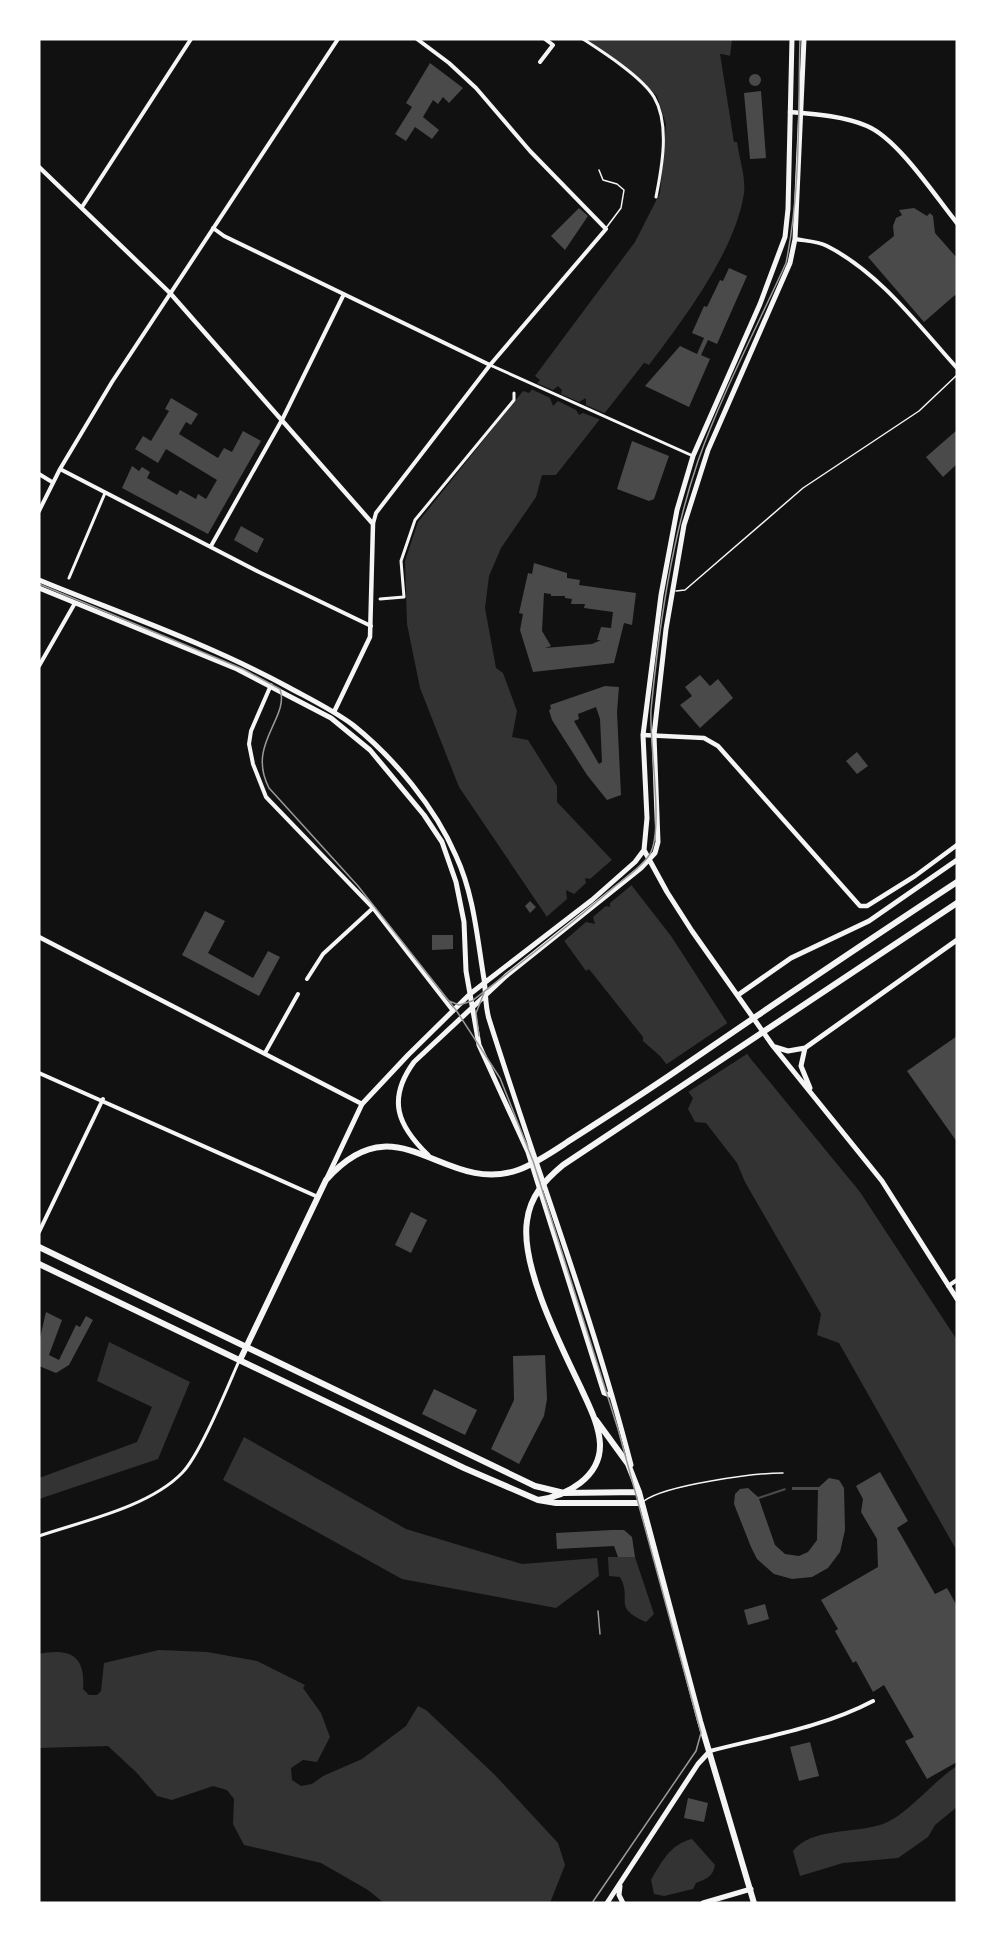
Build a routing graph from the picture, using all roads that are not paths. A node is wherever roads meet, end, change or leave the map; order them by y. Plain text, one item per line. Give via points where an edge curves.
1 (191, 39) edge
2 (338, 39) edge
3 (417, 39) edge
4 (545, 39) edge
5 (583, 39) edge
6 (792, 39) edge
7 (804, 39) edge
8 (540, 62) dead end
9 (790, 112) junction
10 (801, 113) junction
11 (39, 167) edge
12 (600, 170) dead end
13 (656, 197) dead end
14 (82, 207) junction
15 (957, 223) edge
16 (213, 228) junction
17 (606, 229) junction
18 (795, 239) junction
19 (170, 293) junction
20 (344, 294) junction
21 (490, 365) junction
22 (957, 368) edge
23 (957, 375) edge
24 (514, 393) dead end
25 (283, 418) junction
26 (693, 456) junction
27 (60, 469) junction
28 (39, 474) edge
29 (52, 482) junction
30 (105, 493) junction
31 (39, 511) edge
32 (374, 524) junction
33 (211, 546) junction
34 (69, 578) dead end
35 (39, 580) edge
36 (39, 588) edge
37 (672, 591) junction
38 (380, 599) dead end
39 (75, 603) junction
40 (371, 626) junction
41 (39, 666) edge
42 (273, 682) junction
43 (333, 715) junction
44 (642, 731) junction
45 (654, 735) junction
46 (957, 845) edge
47 (644, 850) junction
48 (651, 858) junction
49 (957, 860) edge
50 (957, 882) edge
51 (957, 903) edge
52 (373, 908) junction
53 (39, 937) edge
54 (957, 940) edge
55 (307, 979) dead end
56 (484, 983) junction
57 (298, 994) dead end
58 (470, 994) junction
59 (485, 994) junction
60 (738, 995) junction
61 (473, 1005) junction
62 (453, 1012) junction
63 (773, 1046) junction
64 (805, 1048) junction
65 (265, 1053) junction
66 (39, 1073) edge
67 (813, 1095) junction
68 (103, 1099) junction
69 (362, 1104) junction
70 (428, 1155) junction
71 (326, 1180) junction
72 (318, 1197) junction
73 (39, 1232) edge
74 (39, 1247) edge
75 (39, 1264) edge
76 (957, 1280) edge
77 (948, 1286) junction
78 (957, 1299) edge
79 (246, 1347) junction
80 (240, 1360) junction
81 (612, 1396) junction
82 (594, 1417) junction
83 (632, 1470) junction
84 (783, 1473) dead end
85 (639, 1492) junction
86 (564, 1493) junction
87 (538, 1500) junction
88 (642, 1503) junction
89 (39, 1536) edge
90 (873, 1701) dead end
91 (710, 1751) junction
92 (619, 1885) junction
93 (751, 1889) junction
94 (607, 1903) edge
95 (623, 1903) edge
96 (704, 1903) edge
97 (754, 1903) edge

1 - 14 street
2 - 16 street
3 - 17 street via 476,88 530,151
4 - 8 street via 553,45
5 - 13 street via 654,96 664,125
6 - 9 main road
7 - 10 main road
9 - 10 street
9 - 26 main road via 788,209 779,258
10 - 15 street via 855,121 881,133
10 - 18 main road
11 - 14 street
12 - 17 lane via 603,180 617,183 624,190 621,208
14 - 19 street
16 - 19 street
16 - 20 street
17 - 21 street
18 - 22 street via 824,245 864,272 896,299
18 - 37 main road via 790,263 703,462 684,525
19 - 25 street
19 - 27 street
20 - 21 street
20 - 25 street
21 - 26 street
21 - 32 street via 376,513
23 - 37 lane via 918,411 803,489 685,590
24 - 38 street via 514,400 415,520 401,561 404,597
25 - 32 street
25 - 33 street
26 - 44 main road via 677,510 661,595
27 - 29 street
27 - 30 street
28 - 29 street
29 - 31 street
30 - 33 street
30 - 34 street
32 - 40 street
33 - 40 street
35 - 42 main road
36 - 39 main road
37 - 45 main road
39 - 41 street
39 - 42 main road
40 - 43 street via 366,650
42 - 43 main road
42 - 52 street via 249,744 261,787
43 - 56 main road via 354,726 397,769 434,817 456,854 468,885
43 - 58 main road via 391,773 442,842 460,900
44 - 45 street
44 - 47 main road via 647,819
45 - 46 street via 704,738 718,746 860,906 867,906 915,876
45 - 48 main road via 658,836
47 - 48 main road
47 - 56 main road via 635,862
48 - 59 main road
48 - 60 main road via 667,892
49 - 60 main road via 869,921 786,961
50 - 70 main road via 531,1165 499,1175 467,1172
51 - 82 main road via 563,1165 540,1186 527,1220 535,1282
52 - 55 street via 323,954
52 - 62 street
53 - 65 street
54 - 64 main road
56 - 58 main road
56 - 59 main road
57 - 65 street
58 - 61 main road
58 - 62 main road
59 - 61 main road
59 - 81 main road via 487,1015
60 - 63 main road
61 - 70 main road via 414,1062 402,1079 398,1093 403,1124
61 - 81 main road via 479,1045 528,1152 604,1393
62 - 69 main road
63 - 64 main road via 788,1051
63 - 67 main road
64 - 67 main road via 801,1066
65 - 69 street
66 - 68 street
67 - 77 main road via 882,1181
68 - 72 street
68 - 73 street
69 - 71 main road
70 - 71 main road via 402,1148 370,1148 347,1159
71 - 72 main road
72 - 79 main road
74 - 79 main road
75 - 80 main road
76 - 77 street
77 - 78 main road
79 - 80 main road
79 - 86 main road via 526,1482
80 - 87 main road
80 - 89 street via 183,1473 145,1499
81 - 83 main road
82 - 83 main road
82 - 86 main road via 600,1446 597,1459 582,1482
83 - 85 main road
84 - 88 lane via 682,1488
85 - 86 main road
85 - 88 main road
86 - 87 main road
87 - 88 main road
88 - 91 main road
90 - 91 street via 816,1723
91 - 92 main road
91 - 93 main road
92 - 94 main road
92 - 95 main road
93 - 96 main road
93 - 97 main road

